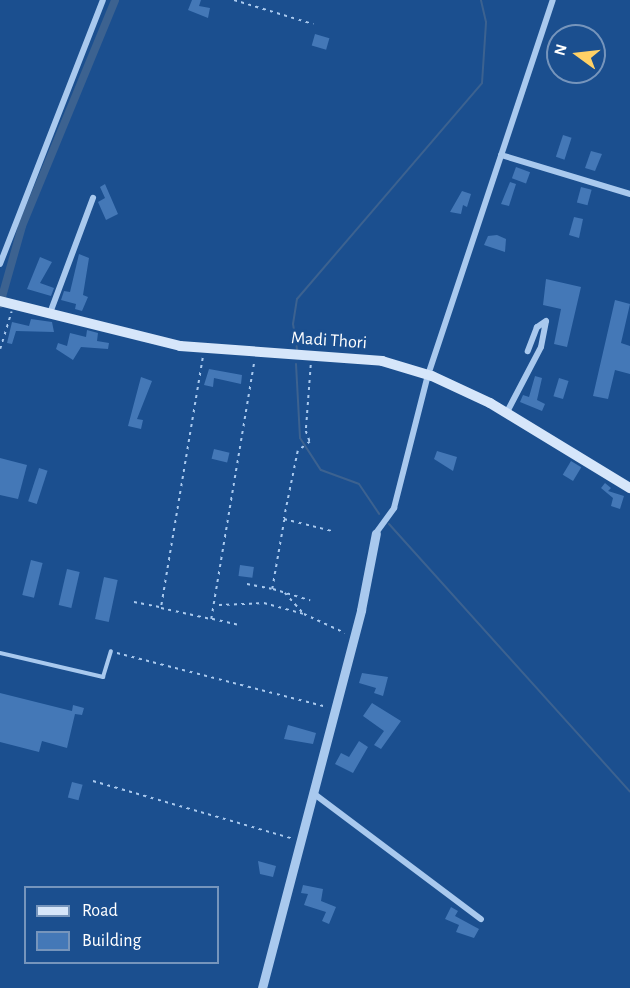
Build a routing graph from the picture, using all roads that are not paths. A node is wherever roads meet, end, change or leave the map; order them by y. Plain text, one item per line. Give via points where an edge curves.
1 (103, 0) edge
2 (553, 0) edge
3 (501, 155) junction
4 (630, 194) edge
5 (93, 198) dead end
6 (0, 264) edge
7 (8, 303) edge
8 (50, 313) junction
9 (528, 351) dead end
10 (428, 375) junction
11 (507, 412) junction
12 (630, 488) edge
13 (376, 533) joint
14 (111, 651) road end
15 (0, 653) edge
16 (313, 794) junction
17 (481, 920) dead end
18 (262, 988) edge

1 - 6 street
2 - 3 street
3 - 4 street
3 - 10 street
5 - 8 street
7 - 8 main road, Madi Thori
8 - 10 main road, Madi Thori via 204,349 382,362
9 - 11 street via 537,327 546,321 541,347
10 - 11 main road, Madi Thori
10 - 13 street via 394,508
11 - 12 main road, Madi Thori
13 - 16 street
14 - 15 lane via 103,677
16 - 17 street
16 - 18 street

